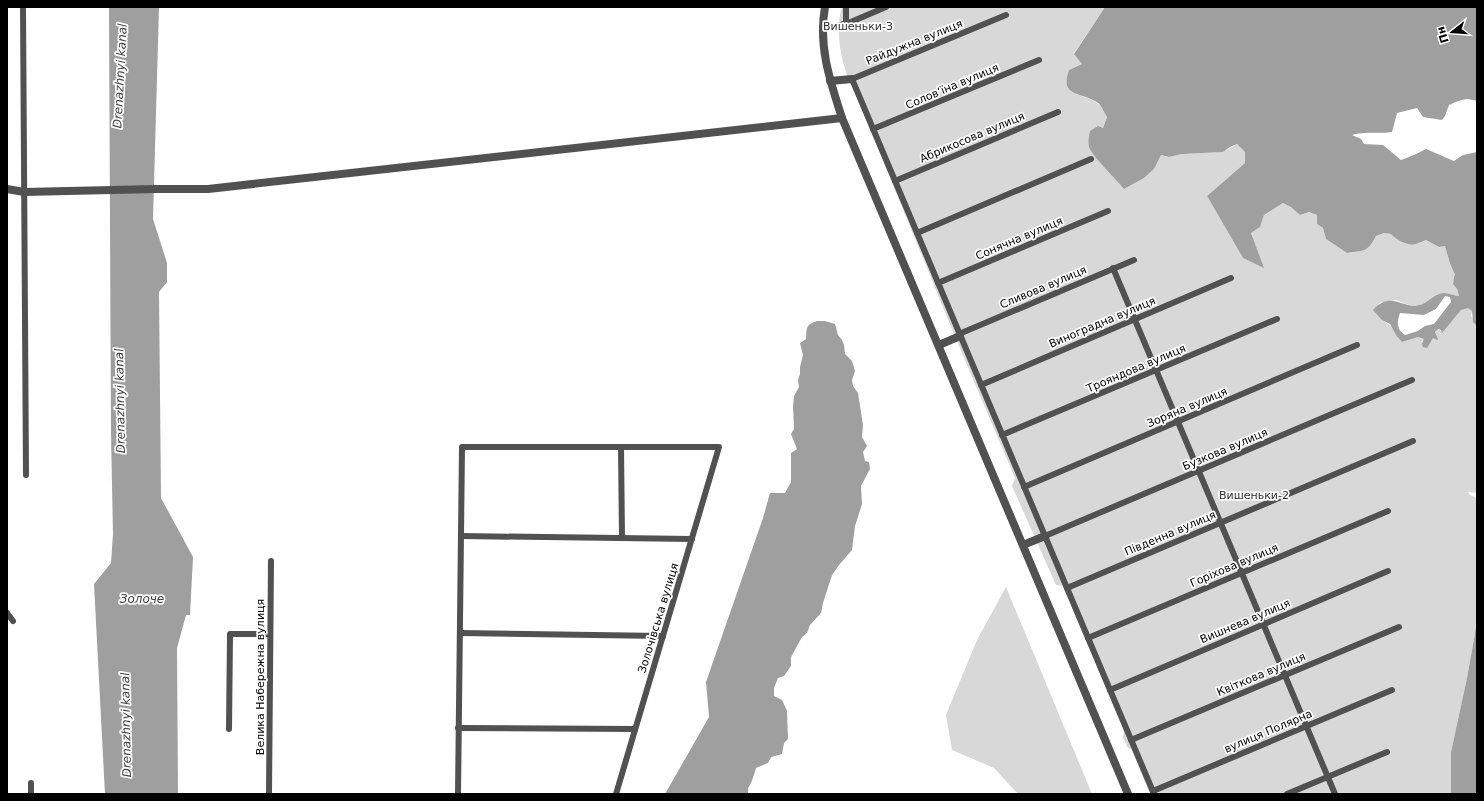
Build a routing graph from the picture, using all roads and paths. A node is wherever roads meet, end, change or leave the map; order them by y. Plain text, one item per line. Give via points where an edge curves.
1 (23, 7) edge
2 (825, 7) edge
3 (846, 7) edge
4 (886, 7) edge
5 (1006, 15) dead end
6 (846, 24) junction
7 (823, 27) junction
8 (1039, 60) dead end
9 (852, 79) junction
10 (830, 81) junction
11 (1058, 112) dead end
12 (842, 118) junction
13 (873, 129) junction
14 (1092, 159) dead end
15 (895, 181) junction
16 (7, 189) edge
17 (24, 192) junction
18 (1108, 211) dead end
19 (917, 233) junction
20 (1134, 260) dead end
21 (1113, 268) junction
22 (1231, 278) dead end
23 (938, 283) junction
24 (1135, 319) junction
25 (1277, 319) dead end
26 (960, 335) junction
27 (1357, 345) dead end
28 (939, 346) junction
29 (1156, 370) junction
30 (1412, 380) dead end
31 (981, 384) junction
32 (1178, 421) junction
33 (1002, 436) junction
34 (1413, 441) dead end
35 (621, 447) junction
36 (1199, 470) junction
37 (26, 475) dead end
38 (1024, 487) junction
39 (1388, 511) dead end
40 (1220, 522) junction
41 (461, 536) junction
42 (1045, 536) junction
43 (622, 538) junction
44 (692, 539) junction
45 (1023, 545) junction
46 (271, 561) dead end
47 (1388, 571) dead end
48 (1242, 573) junction
49 (1067, 588) junction
50 (7, 613) edge
51 (13, 621) dead end
52 (1264, 624) junction
53 (1399, 627) dead end
54 (460, 633) junction
55 (270, 634) junction
56 (663, 636) junction
57 (1088, 638) junction
58 (1285, 675) junction
59 (1110, 690) junction
60 (1392, 690) dead end
61 (1306, 726) junction
62 (458, 728) junction
63 (229, 729) dead end
64 (635, 729) junction
65 (1131, 740) junction
66 (1387, 752) dead end
67 (1328, 777) junction
68 (31, 783) dead end
69 (1153, 793) edge
70 (31, 794) edge
71 (269, 794) edge
72 (458, 794) edge
73 (616, 794) edge
74 (1128, 794) edge
75 (1287, 794) edge
76 (1335, 794) edge

1 - 17 street
2 - 7 street
3 - 6 street
4 - 6 street
5 - 9 street, Райдужна вулиця
6 - 7 street
7 - 10 street via 824,54
8 - 13 street, Соловʼїна вулиця
9 - 10 street
9 - 13 street
10 - 12 street
11 - 15 street, Абрикосова вулиця
12 - 17 street via 208,189
12 - 28 street
13 - 15 street
14 - 19 street
15 - 19 street
16 - 17 street
17 - 37 street
18 - 23 street, Сонячна вулиця
19 - 23 street
20 - 21 street, Сливова вулиця
21 - 24 street
21 - 26 street, Сливова вулиця
22 - 24 street, Виноградна вулиця
23 - 26 street
24 - 29 street
24 - 31 street, Виноградна вулиця
25 - 29 street, Трояндова вулиця
26 - 28 street
26 - 31 street
27 - 32 street, Зоряна вулиця
28 - 45 street
29 - 32 street
29 - 33 street, Трояндова вулиця
30 - 36 street, Бузкова вулиця
31 - 33 street
32 - 36 street
32 - 38 street, Зоряна вулиця
33 - 38 street
34 - 40 street, Південна вулиця
35 - 41 street via 462,447
35 - 43 street
35 - 44 street, Золочівська вулиця via 719,447
36 - 40 street
36 - 42 street, Бузкова вулиця
38 - 42 street
39 - 48 street, Горіхова вулиця
40 - 48 street
40 - 49 street, Південна вулиця
41 - 43 street
41 - 54 street
42 - 45 street
42 - 49 street
43 - 44 street
44 - 56 street, Золочівська вулиця
45 - 74 street
46 - 55 street, Велика Набережна вулиця
47 - 52 street, Вишнева вулиця
48 - 52 street
48 - 57 street, Горіхова вулиця
49 - 57 street
50 - 51 street
52 - 58 street
52 - 59 street, Вишнева вулиця
53 - 58 street, Квіткова вулиця
54 - 56 street
54 - 62 street
55 - 63 street via 230,634
55 - 71 street, Велика Набережна вулиця
56 - 64 street, Золочівська вулиця
57 - 59 street
58 - 61 street
58 - 65 street, Квіткова вулиця
59 - 65 street
60 - 61 street, вулиця Полярна
61 - 67 street
61 - 69 street, вулиця Полярна
62 - 64 street
62 - 72 street
64 - 73 street, Золочівська вулиця
65 - 69 street
66 - 67 street
67 - 75 street
67 - 76 street
68 - 70 street

